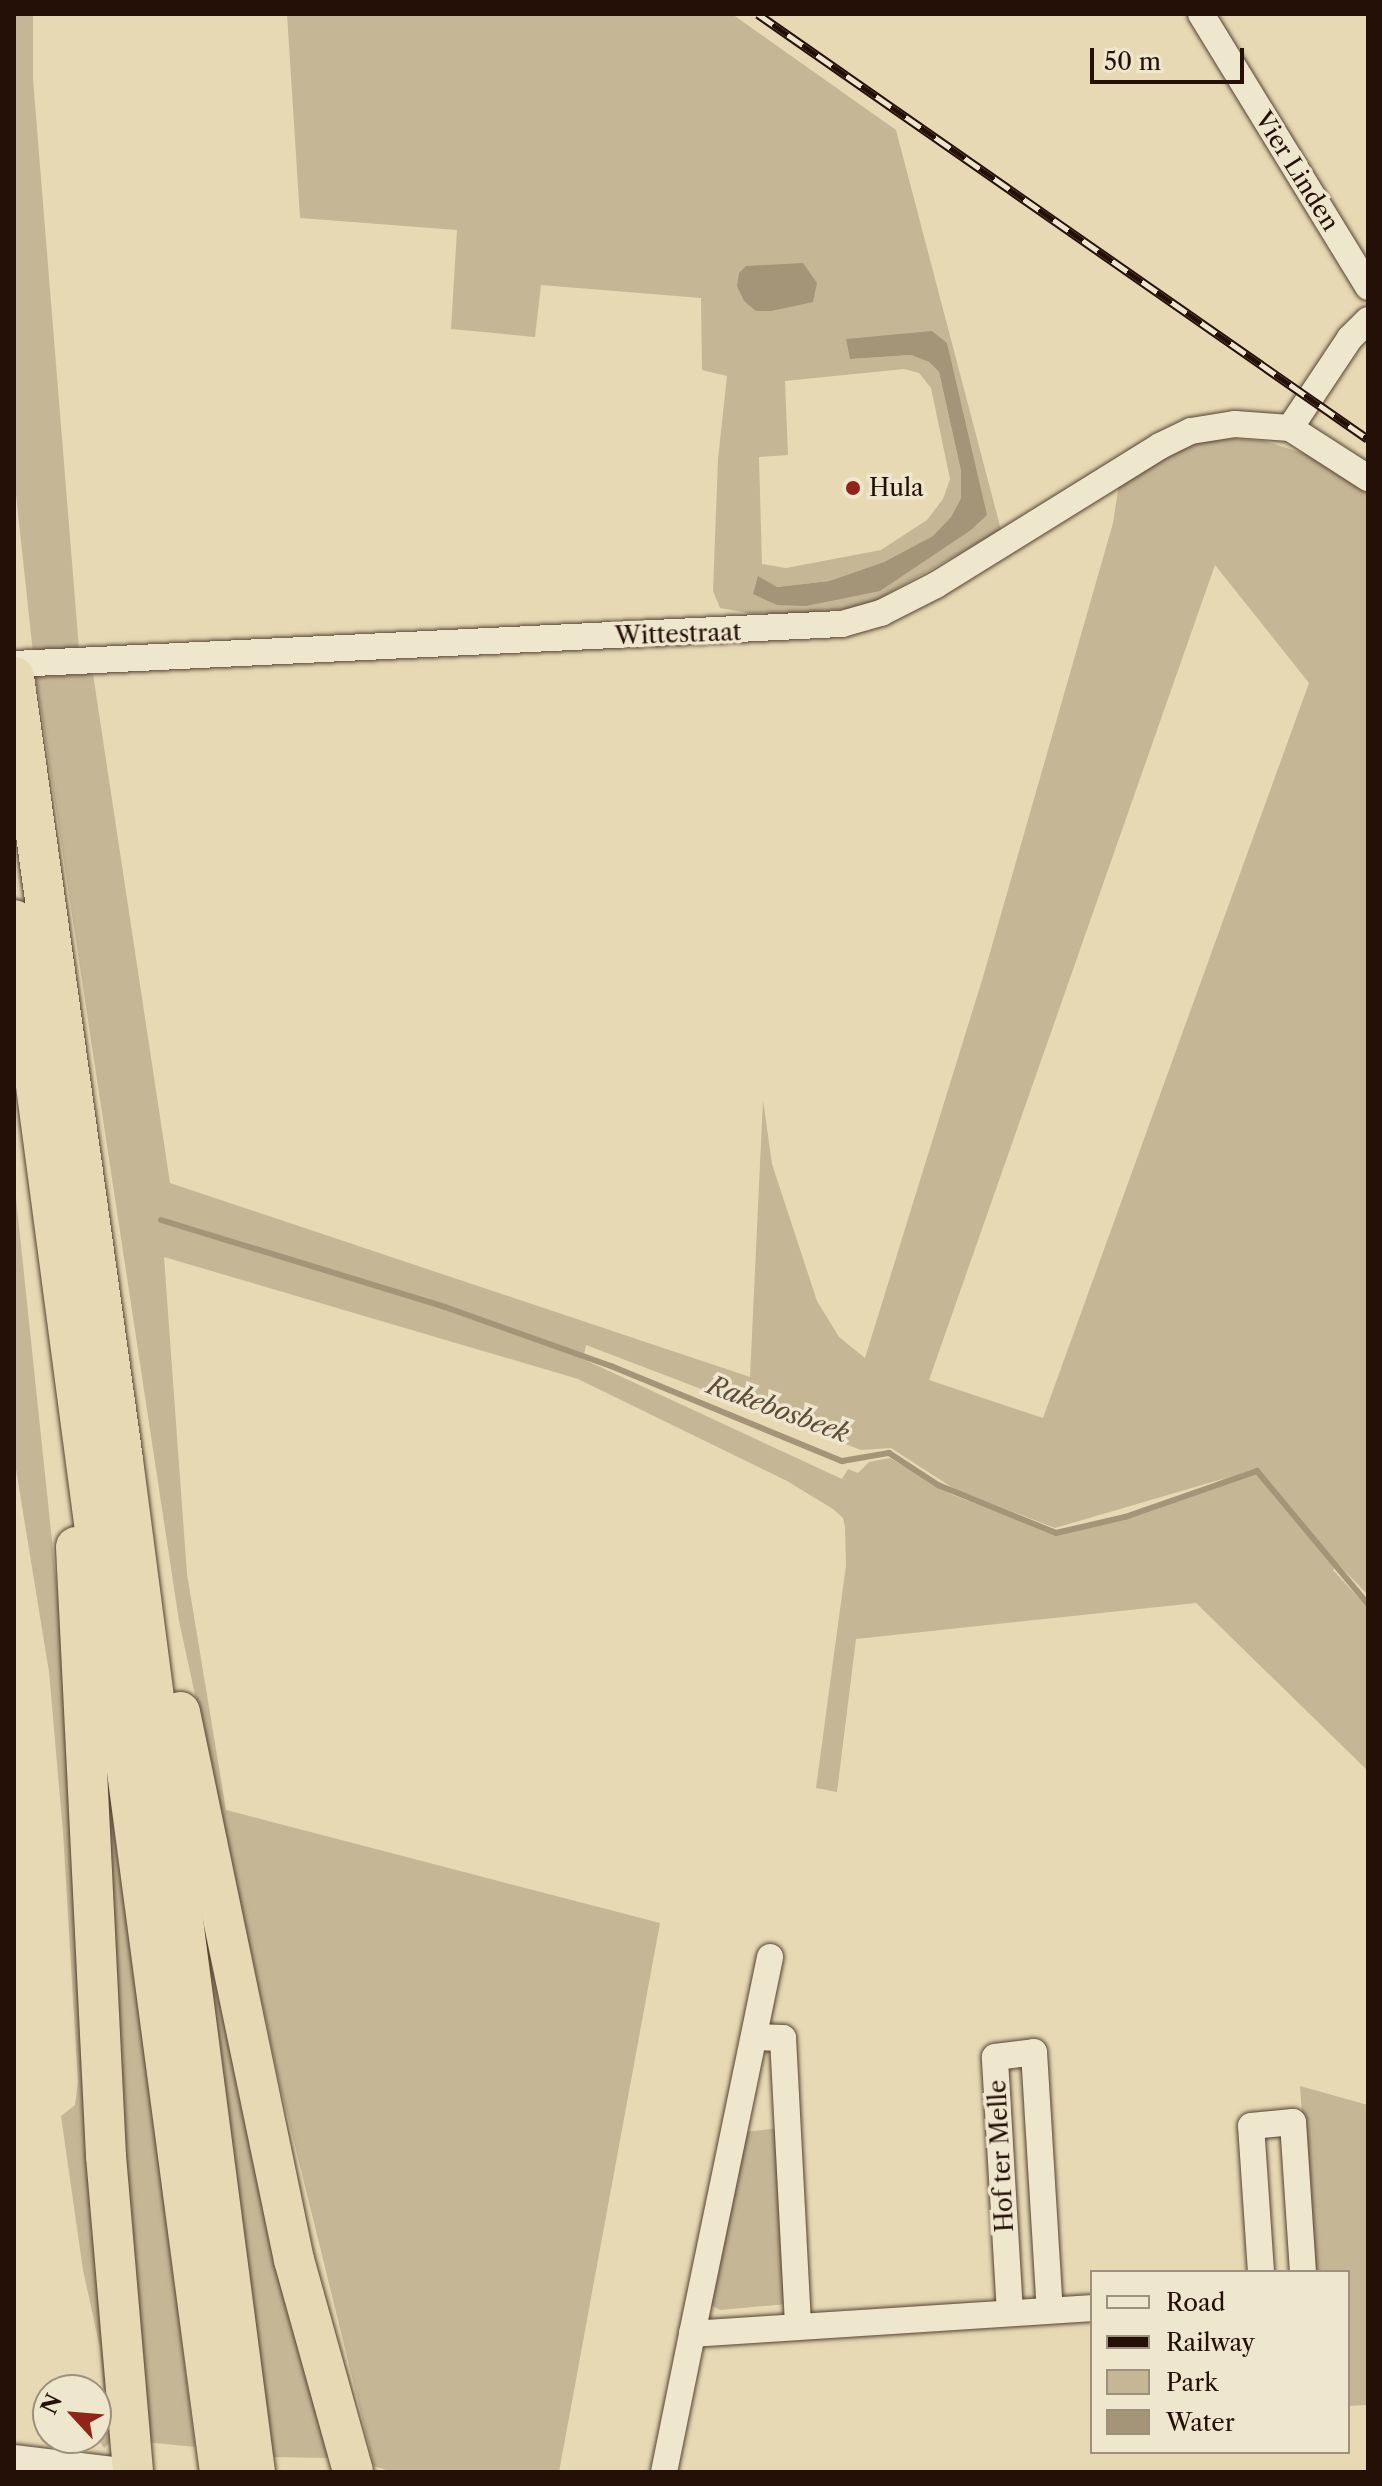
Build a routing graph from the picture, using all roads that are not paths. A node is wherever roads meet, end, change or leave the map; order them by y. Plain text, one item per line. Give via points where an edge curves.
1 (1201, 14) edge
2 (1368, 287) edge
3 (1368, 320) edge
4 (1290, 428) junction
5 (1368, 478) edge
6 (14, 677) edge
7 (14, 920) edge
8 (105, 1458) junction
9 (770, 1957) dead end
10 (754, 2037) junction
11 (1261, 2270) edge
12 (1303, 2270) edge
13 (1090, 2308) edge
14 (1050, 2310) junction
15 (1010, 2313) junction
16 (798, 2327) junction
17 (692, 2334) junction
18 (14, 2458) edge
19 (131, 2472) edge
20 (220, 2472) edge
21 (255, 2472) edge
22 (353, 2472) edge
23 (664, 2472) edge

1 - 2 street, Vier Linden
3 - 4 street via 1350,338
4 - 5 street
4 - 6 street, Wittestraat via 1226,425 1191,431 936,585 881,613 842,624
6 - 8 highway
7 - 8 highway
8 - 19 highway via 75,1560 106,2156
8 - 20 highway
8 - 21 highway
8 - 22 highway via 147,1530 198,1811 225,1916 294,2260
9 - 10 street
10 - 16 street via 783,2038
10 - 17 street
11 - 12 street via 1251,2126 1293,2122
13 - 14 street
14 - 15 street
14 - 15 street, Hof ter Melle via 1034,2052 995,2057
15 - 16 street
16 - 17 street
17 - 23 street
18 - 19 street

